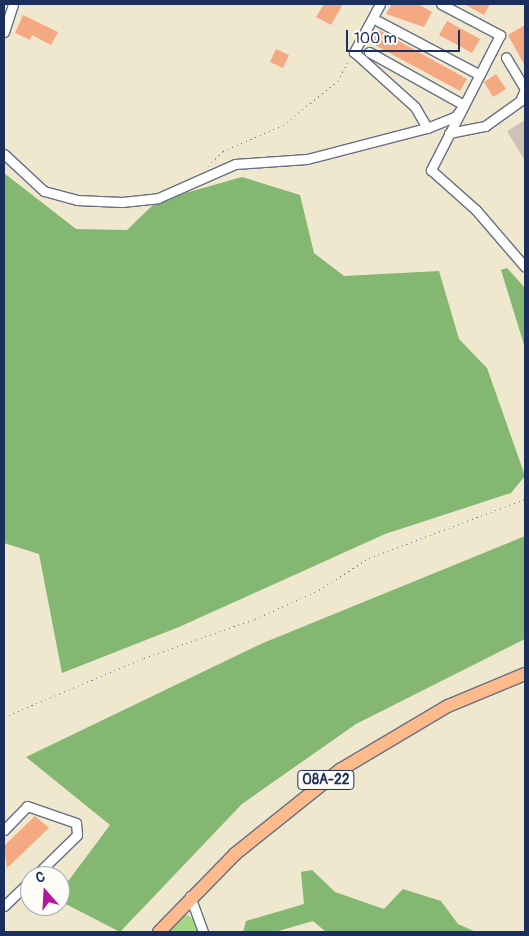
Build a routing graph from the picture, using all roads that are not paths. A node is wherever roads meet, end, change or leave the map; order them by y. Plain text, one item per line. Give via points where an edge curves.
1 (13, 4) edge
2 (380, 4) edge
3 (441, 4) edge
4 (378, 21) dead end
5 (4, 32) edge
6 (368, 52) dead end
7 (506, 57) dead end
8 (480, 75) junction
9 (525, 95) edge
10 (464, 105) junction
11 (427, 128) junction
12 (449, 133) junction
13 (4, 154) edge
14 (525, 267) edge
15 (525, 674) edge
16 (4, 830) edge
17 (45, 866) edge
18 (20, 891) edge
19 (190, 896) junction
20 (4, 906) edge
21 (159, 932) edge
22 (203, 932) edge

1 - 5 street
2 - 11 street via 354,52 416,107
3 - 8 street via 500,35
4 - 8 street
6 - 10 street
7 - 9 street
8 - 10 street
9 - 12 street via 484,126
10 - 11 street via 456,116
10 - 12 street
11 - 13 street via 307,159 235,164 158,198 77,200 44,191
12 - 14 street via 431,170 476,210
15 - 19 highway, 08А-22 via 448,706 361,756 259,832
16 - 17 street via 27,806 76,823 77,835
18 - 20 street
19 - 21 highway, 08А-22
19 - 22 street

